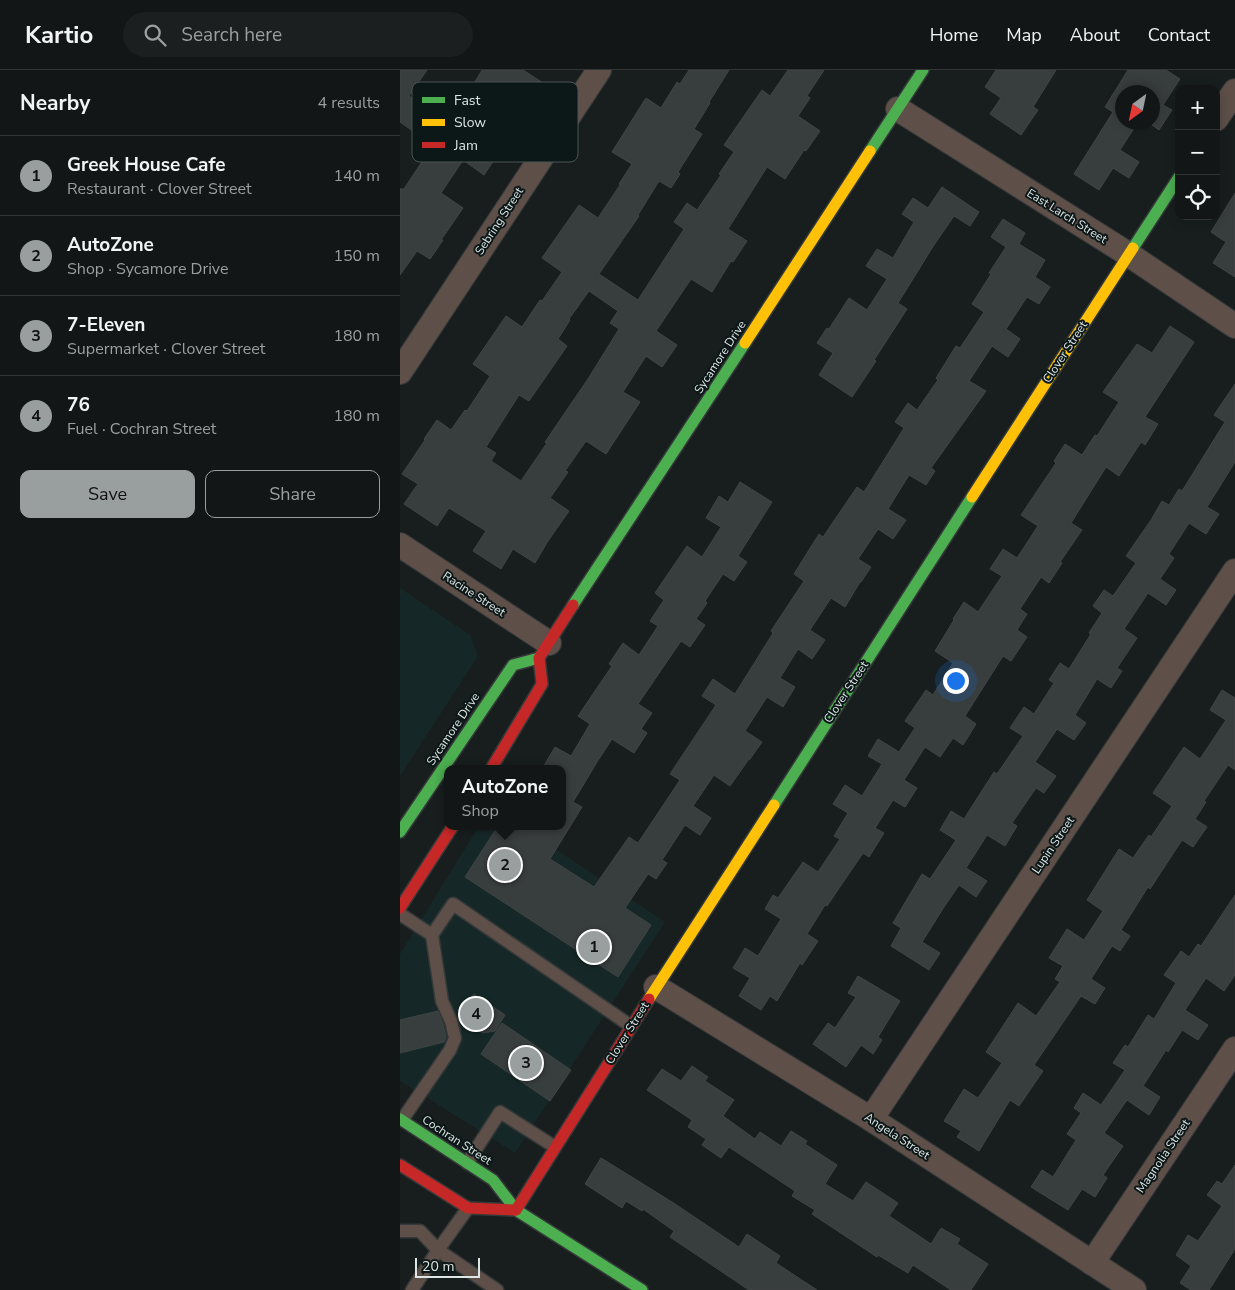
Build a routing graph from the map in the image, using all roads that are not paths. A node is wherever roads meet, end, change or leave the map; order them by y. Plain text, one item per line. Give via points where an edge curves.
1 (599, 70) edge
2 (923, 70) edge
3 (1235, 90) edge
4 (578, 102) edge
5 (898, 109) junction
6 (1220, 113) edge
7 (538, 162) edge
8 (1175, 183) edge
9 (1128, 254) junction
10 (1235, 326) edge
11 (400, 372) edge
12 (400, 545) edge
13 (1235, 571) edge
14 (544, 650) junction
15 (493, 765) edge
16 (402, 825) edge
17 (451, 830) edge
18 (400, 908) edge
19 (400, 914) edge
20 (432, 935) junction
21 (656, 988) junction
22 (631, 1026) junction
23 (1235, 1049) edge
24 (871, 1119) junction
25 (401, 1120) edge
26 (555, 1147) junction
27 (467, 1163) junction
28 (400, 1165) edge
29 (468, 1208) junction
30 (516, 1210) junction
31 (400, 1231) edge
32 (438, 1250) junction
33 (1092, 1263) junction
34 (412, 1290) edge
35 (497, 1290) edge
36 (642, 1290) edge
37 (1134, 1290) edge

1 - 4 street, Sebring Street
2 - 5 main road, Sycamore Drive
3 - 6 street
5 - 9 street, East Larch Street
5 - 14 main road, Sycamore Drive
7 - 11 street, Sebring Street
8 - 9 main road, Clover Street
9 - 10 street, East Larch Street
9 - 21 main road, Clover Street
12 - 14 street, Racine Street
13 - 24 street, Lupin Street
14 - 15 main road via 542,684
14 - 16 main road, Sycamore Drive via 512,665
17 - 18 main road
19 - 20 lane
20 - 22 lane via 453,904
20 - 25 lane via 442,1001 455,1038
21 - 22 main road, Clover Street
21 - 24 street, Angela Street
22 - 26 main road, Clover Street
23 - 33 street, Magnolia Street
24 - 33 street, Angela Street
25 - 27 main road, Cochran Street
26 - 27 lane via 500,1112
26 - 30 main road, Clover Street
27 - 30 main road, Cochran Street via 493,1180
28 - 29 main road
29 - 30 main road
29 - 32 lane
30 - 36 main road, Cochran Street
31 - 32 lane via 420,1231
32 - 34 lane
32 - 35 lane
33 - 37 street, Angela Street

